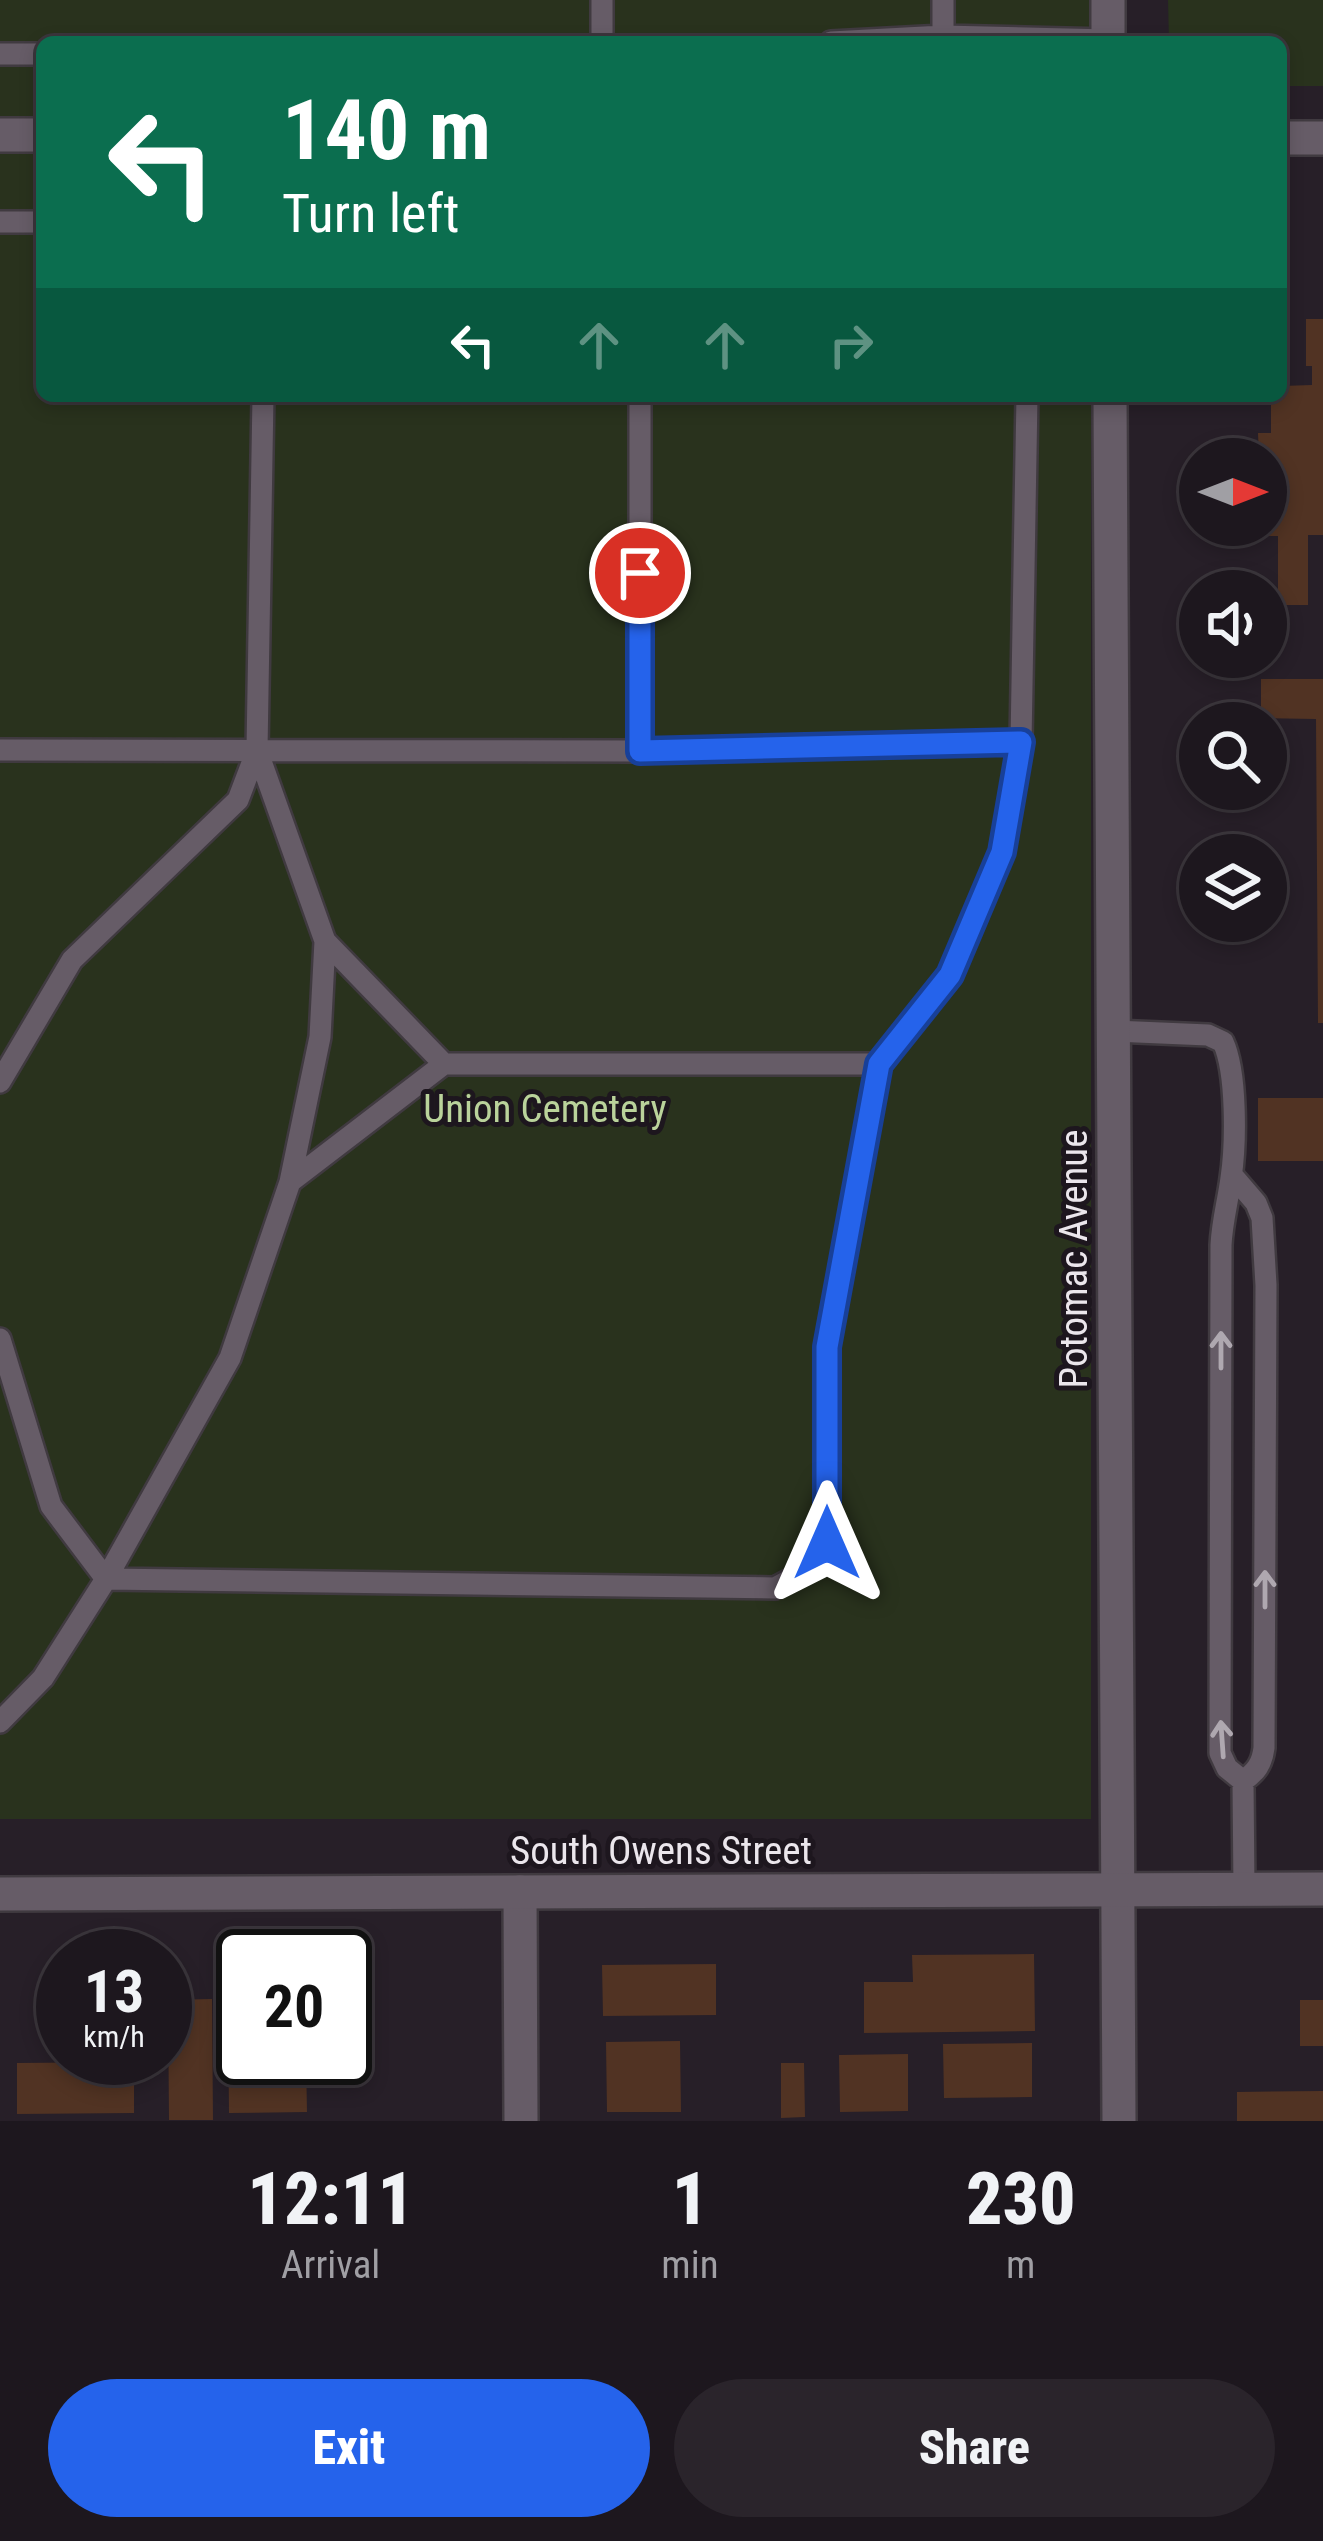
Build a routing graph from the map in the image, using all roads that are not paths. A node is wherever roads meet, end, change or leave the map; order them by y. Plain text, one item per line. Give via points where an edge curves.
1 (602, 0) edge
2 (943, 0) edge
3 (1108, 0) edge
4 (602, 36) edge
5 (943, 36) edge
6 (1108, 36) edge
7 (0, 54) edge
8 (36, 54) edge
9 (0, 135) edge
10 (36, 135) edge
11 (1287, 138) edge
12 (1323, 138) edge
13 (0, 222) edge
14 (36, 222) edge
15 (263, 402) edge
16 (640, 402) edge
17 (1027, 402) edge
18 (1111, 402) edge
19 (1021, 742) junction
20 (0, 750) edge
21 (257, 750) junction
22 (640, 751) junction
23 (325, 941) junction
24 (1114, 1031) junction
25 (444, 1064) junction
26 (879, 1064) junction
27 (0, 1082) edge
28 (1232, 1175) junction
29 (290, 1182) junction
30 (0, 1339) edge
31 (106, 1579) junction
32 (0, 1722) edge
33 (1243, 1781) junction
34 (1323, 1889) edge
35 (1118, 1890) junction
36 (1244, 1890) junction
37 (520, 1892) junction
38 (0, 1894) edge
39 (521, 2121) edge
40 (1119, 2121) edge

1 - 4 lane
2 - 5 lane
3 - 6 street
7 - 8 lane
9 - 10 street
11 - 12 street
13 - 14 lane
15 - 21 lane
16 - 22 lane
17 - 19 lane
18 - 24 street, Potomac Avenue
19 - 22 lane
19 - 26 lane via 1002,852 950,975
20 - 21 lane
21 - 22 lane
21 - 23 lane
21 - 27 lane via 238,800 72,960
23 - 25 lane
23 - 29 lane via 320,1037
24 - 28 lane via 1223,1042 1233,1082
24 - 35 street, Potomac Avenue
25 - 26 lane
25 - 29 lane
26 - 31 lane via 827,1347 827,1543 808,1570 775,1588
33 -> 28 lane via 1220,1753 1221,1245
33 -> 28 lane via 1264,1748 1266,1285 1262,1218
29 - 31 lane via 230,1358
30 - 31 lane via 51,1505
31 - 32 lane via 43,1678
33 - 36 lane
34 - 36 street, South Owens Street
35 - 36 street, South Owens Street
35 - 37 street, South Owens Street
35 - 40 street, Potomac Avenue
37 - 38 street, South Owens Street
37 - 39 street

